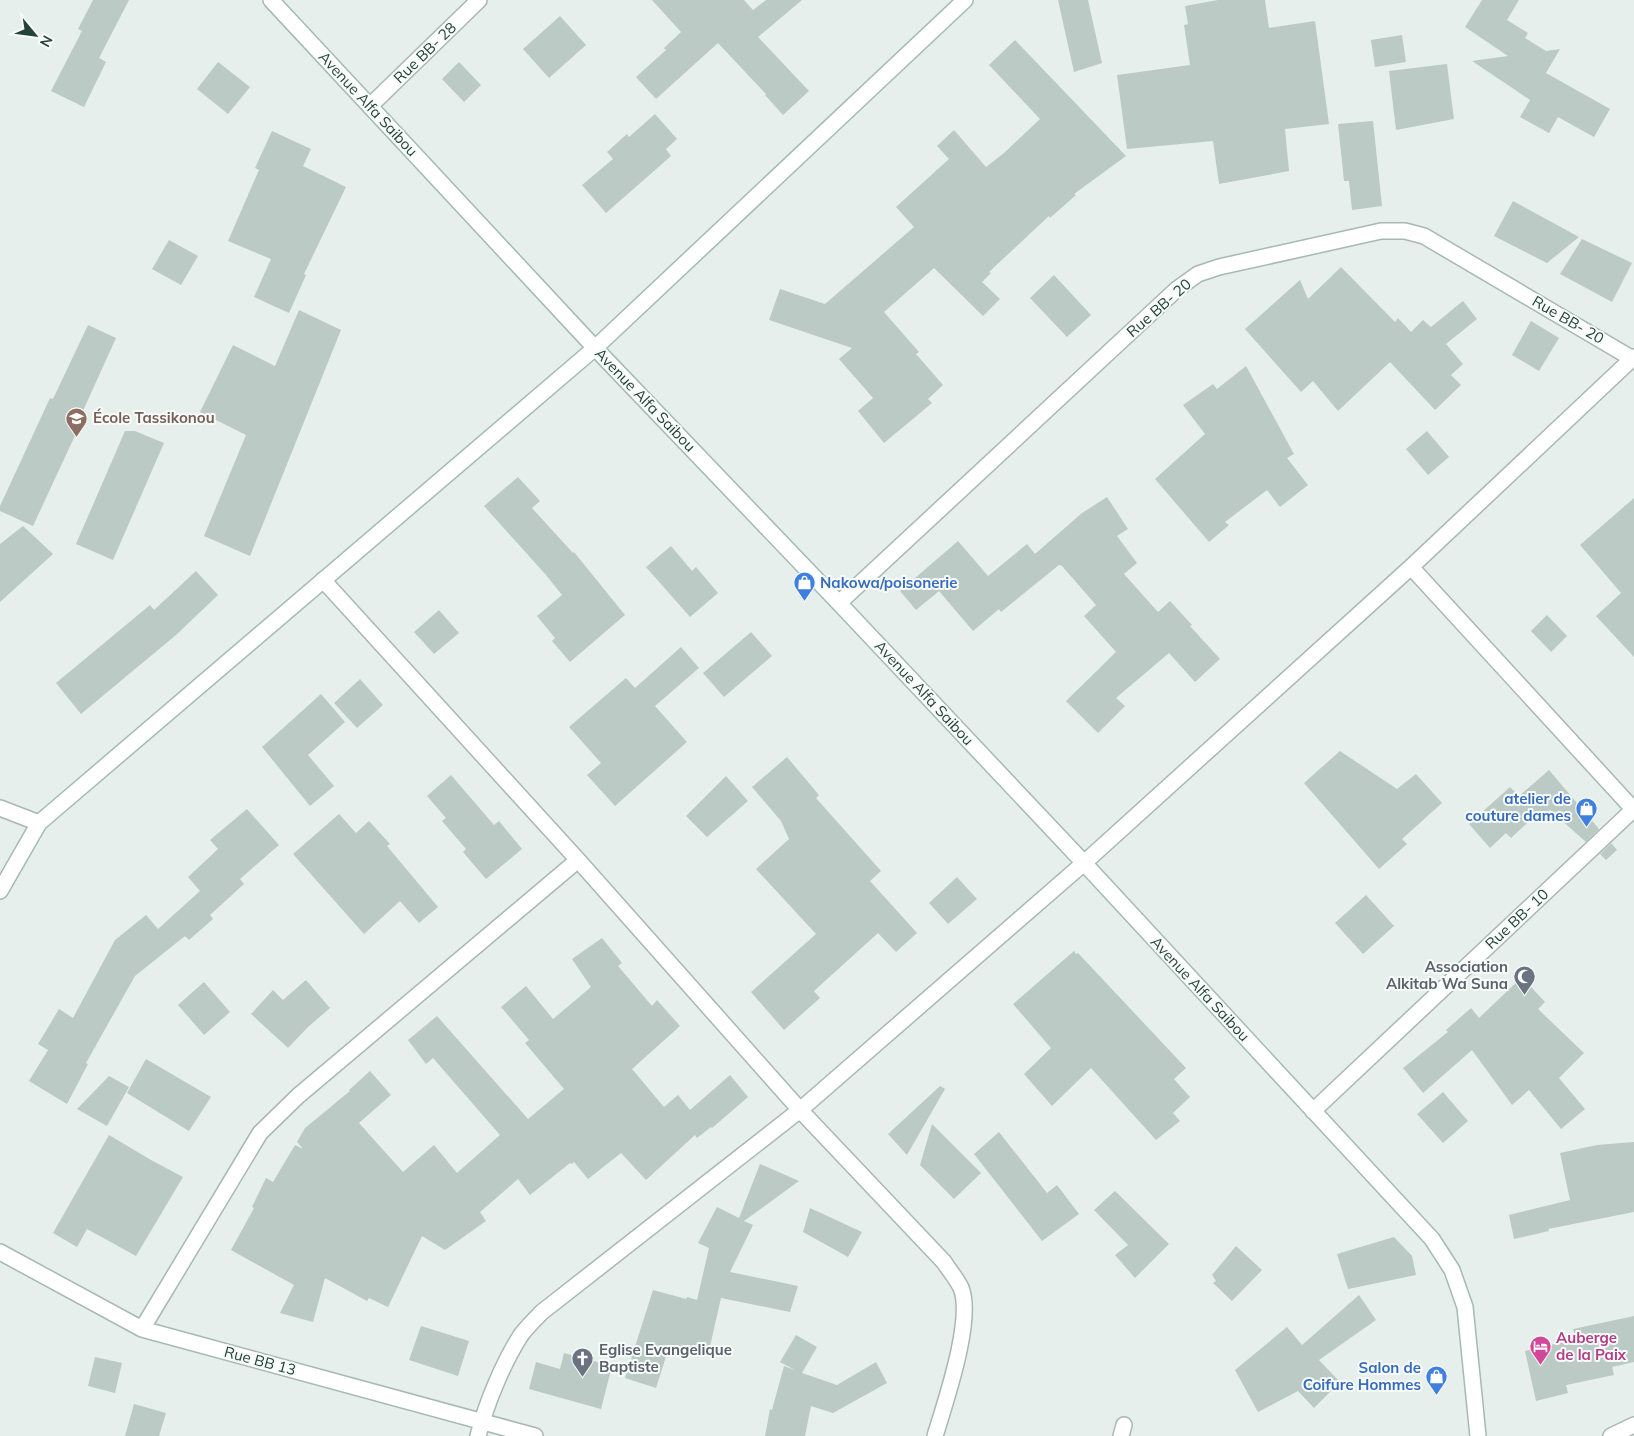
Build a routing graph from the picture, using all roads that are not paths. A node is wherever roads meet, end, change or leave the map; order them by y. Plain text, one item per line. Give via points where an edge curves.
1 (271, 0) edge
2 (479, 0) edge
3 (965, 0) edge
4 (370, 106) junction
5 (595, 348) junction
6 (1633, 358) edge
7 (1411, 567) junction
8 (323, 580) junction
9 (839, 603) junction
10 (0, 808) edge
11 (1634, 809) edge
12 (39, 823) junction
13 (578, 860) junction
14 (1084, 863) junction
15 (0, 891) edge
16 (800, 1110) junction
17 (1314, 1111) junction
18 (0, 1252) edge
19 (142, 1329) junction
20 (1634, 1425) edge
21 (480, 1429) edge
22 (535, 1436) edge
23 (935, 1436) edge
24 (1478, 1436) edge
25 (1611, 1436) edge

1 - 4 street, Avenue Alfa Saibou
2 - 4 street, Rue BB- 28
3 - 5 street
4 - 5 street, Avenue Alfa Saibou
5 - 8 street
5 - 9 street, Avenue Alfa Saibou
6 - 7 street
6 - 9 street, Rue BB- 20 via 1424,236 1405,231 1381,231 1219,267 1198,274 1177,289
7 - 11 street
7 - 14 street
8 - 12 street
8 - 13 street
9 - 14 street, Avenue Alfa Saibou
10 - 12 street
11 - 17 street, Rue BB- 10
12 - 15 street
13 - 16 street
13 - 19 street via 298,1096 260,1133
14 - 16 street
14 - 17 street, Avenue Alfa Saibou
16 - 21 street via 542,1312 522,1334 507,1359
16 - 23 street via 944,1262 961,1289 964,1318 955,1368
17 - 24 street, Avenue Alfa Saibou via 1432,1239 1452,1270 1465,1307
18 - 19 street, Rue BB 13
19 - 21 street, Rue BB 13
20 - 25 street
21 - 22 street, Rue BB 13

